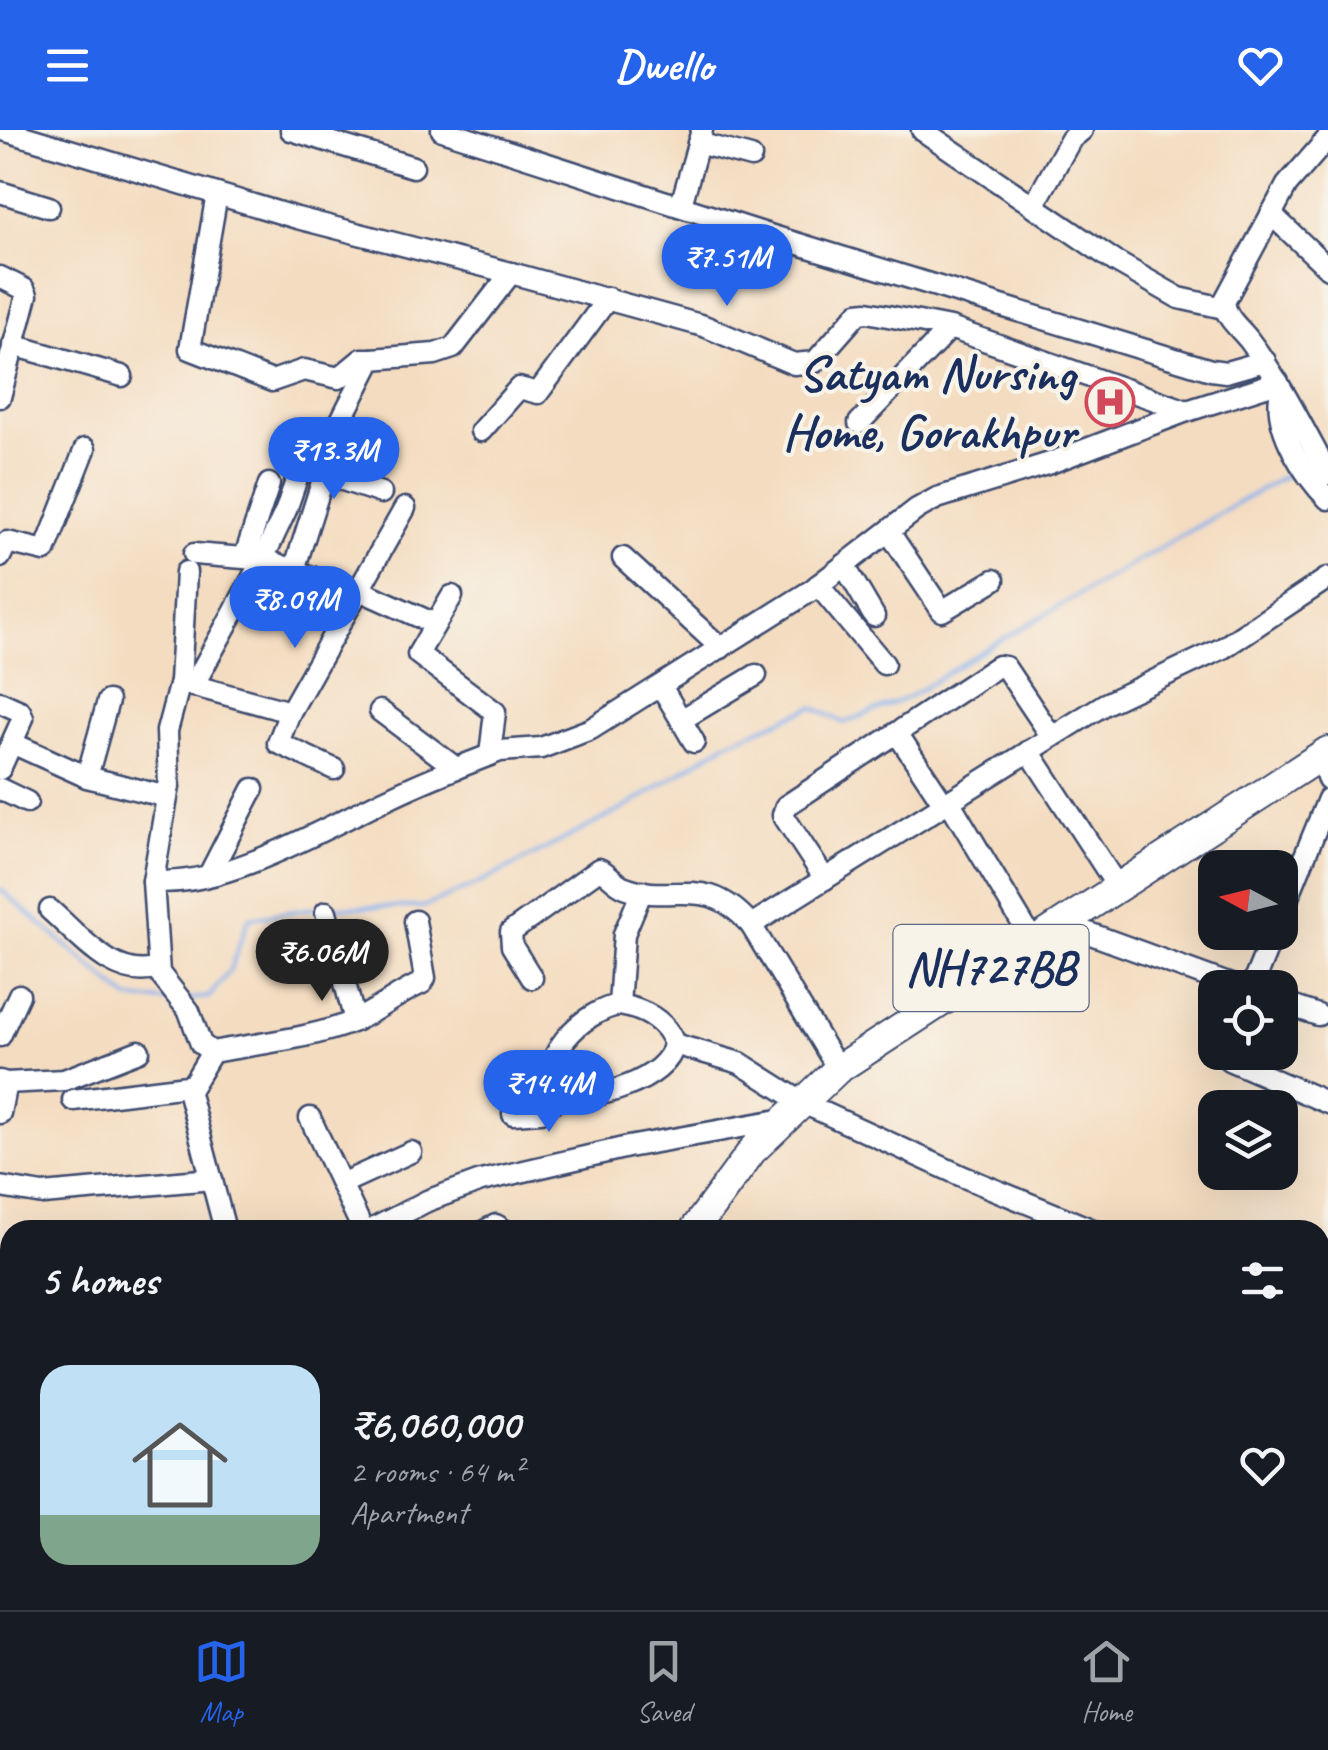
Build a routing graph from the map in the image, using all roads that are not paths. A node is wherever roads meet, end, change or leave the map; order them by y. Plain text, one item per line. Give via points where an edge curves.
1 (3, 130) edge
2 (291, 130) edge
3 (442, 130) edge
4 (922, 130) edge
5 (1082, 130) edge
6 (700, 136) edge
7 (1328, 138) edge
8 (752, 157) dead end
9 (413, 167) dead end
10 (0, 192) edge
11 (217, 194) junction
12 (681, 205) junction
13 (1034, 205) junction
14 (49, 207) dead end
15 (1272, 214) junction
16 (1328, 268) edge
17 (511, 274) junction
18 (0, 277) edge
19 (608, 298) junction
20 (1224, 308) junction
21 (950, 328) junction
22 (14, 346) junction
23 (372, 359) junction
24 (1264, 361) junction
25 (122, 376) dead end
26 (1283, 392) junction
27 (0, 397) edge
28 (1187, 411) junction
29 (859, 423) dead end
30 (481, 431) dead end
31 (334, 434) dead end
32 (310, 440) dead end
33 (85, 449) dead end
34 (302, 466) junction
35 (325, 474) junction
36 (1322, 477) edge
37 (268, 484) dead end
38 (381, 493) dead end
39 (1328, 499) edge
40 (405, 508) dead end
41 (889, 532) junction
42 (0, 557) edge
43 (623, 558) dead end
44 (257, 559) junction
45 (844, 565) junction
46 (294, 570) junction
47 (1328, 578) edge
48 (994, 580) dead end
49 (818, 585) junction
50 (356, 591) junction
51 (452, 596) dead end
52 (874, 616) dead end
53 (435, 624) junction
54 (721, 648) junction
55 (884, 664) dead end
56 (756, 675) dead end
57 (187, 684) junction
58 (661, 686) junction
59 (108, 701) dead end
60 (0, 702) edge
61 (380, 711) dead end
62 (290, 712) junction
63 (681, 720) junction
64 (897, 733) junction
65 (1052, 737) junction
66 (694, 742) dead end
67 (12, 743) junction
68 (1029, 751) junction
69 (490, 755) junction
70 (1326, 762) edge
71 (0, 768) edge
72 (456, 768) junction
73 (334, 769) dead end
74 (87, 777) junction
75 (0, 789) edge
76 (253, 790) dead end
77 (167, 797) junction
78 (1328, 800) edge
79 (27, 802) dead end
80 (947, 803) junction
81 (1298, 873) edge
82 (209, 875) junction
83 (824, 879) junction
84 (153, 880) junction
85 (1117, 886) junction
86 (642, 891) junction
87 (50, 910) dead end
88 (326, 912) dead end
89 (416, 920) dead end
90 (1061, 923) junction
91 (751, 925) junction
92 (1033, 941) junction
93 (158, 970) junction
94 (1198, 973) edge
95 (532, 978) dead end
96 (19, 995) dead end
97 (620, 1005) junction
98 (1298, 1008) edge
99 (1318, 1015) dead end
100 (355, 1021) junction
101 (0, 1036) edge
102 (674, 1044) junction
103 (139, 1050) dead end
104 (212, 1052) junction
105 (838, 1069) junction
106 (1252, 1070) edge
107 (3, 1082) edge
108 (190, 1089) junction
109 (560, 1096) junction
110 (73, 1100) dead end
111 (1328, 1103) edge
112 (795, 1110) junction
113 (0, 1113) edge
114 (513, 1114) dead end
115 (310, 1118) dead end
116 (411, 1152) dead end
117 (212, 1179) junction
118 (341, 1184) junction
119 (0, 1187) edge
120 (222, 1220) edge
121 (357, 1220) edge
122 (390, 1220) edge
123 (701, 1220) edge
124 (1069, 1220) edge

1 - 11 street
2 - 9 street
3 - 12 street
4 - 13 street
5 - 13 street
6 - 8 street
6 - 12 street
7 - 15 street via 1287,185
10 - 14 street
11 - 17 street
11 - 23 street via 190,349 272,381 304,370 338,378
12 - 24 street via 1211,370
13 - 20 street via 1179,298
15 - 16 street
15 - 20 street
17 - 19 street
17 - 23 street via 453,348
18 - 22 street via 26,291
19 - 21 street via 704,326 794,364 816,362 858,313
19 - 30 street via 538,393 519,388
20 - 24 street
21 - 28 street
21 - 29 street
22 - 25 street
22 - 27 street
23 - 31 street
24 - 26 street
26 - 28 street
26 - 36 street
26 - 36 street via 1286,432
28 - 41 street via 937,498
32 - 34 street
33 - 42 street via 46,551 6,542
34 - 35 street
34 - 44 street
35 - 38 street
35 - 46 street
36 - 39 street
37 - 44 street
40 - 50 street
41 - 45 street
41 - 48 street via 942,611
43 - 54 street
44 - 46 street
44 - 57 street
44 - 57 street via 190,563
45 - 49 street
45 - 52 street
46 - 50 street
47 - 65 street via 1223,648
49 - 54 street
49 - 55 street
50 - 53 street
50 - 62 street
51 - 53 street
53 - 69 street via 418,654 494,712
54 - 58 street
56 - 63 street
57 - 62 street
57 - 77 street via 167,731
58 - 63 street
58 - 69 street via 591,729 541,748
59 - 74 street
60 - 67 street via 23,714
61 - 72 street
62 - 73 street via 281,746
63 - 66 street
64 - 65 street via 1002,665
64 - 80 street
64 - 83 street via 783,810
65 - 68 street
67 - 71 street
67 - 74 street
68 - 80 street
68 - 85 street
69 - 72 street
70 - 85 highway, NH727BB
72 - 82 street
74 - 77 street
75 - 79 street
76 - 82 street
77 - 84 street
78 - 81 street
80 - 83 street
80 - 92 street
82 - 84 street via 177,883
83 - 91 street
84 - 93 street
85 - 90 highway, NH727BB
86 - 91 street via 715,897
86 - 95 street via 599,869 511,932
86 - 97 street via 624,934
87 - 93 street via 120,967
88 - 100 street
89 - 100 street via 422,983
90 - 92 highway, NH727BB
90 - 94 street
91 - 105 street
92 - 105 highway, NH727BB
93 - 104 street via 189,1010 200,1044
96 - 101 street
97 - 102 street via 658,1020
97 - 109 street via 600,1010 564,1042 552,1068
98 - 99 street
100 - 104 street
102 - 109 street via 668,1062 650,1076
102 - 112 street via 740,1063
103 - 107 street via 64,1080
104 - 108 street
105 - 112 highway, NH727BB
106 - 111 street
107 - 113 street
108 - 110 street
108 - 117 street
109 - 114 street via 540,1112
112 - 122 street via 481,1181
112 - 123 highway, NH727BB via 752,1151
112 - 124 street
115 - 118 street
116 - 118 street
117 - 119 street via 42,1194
117 - 120 street
118 - 121 street

